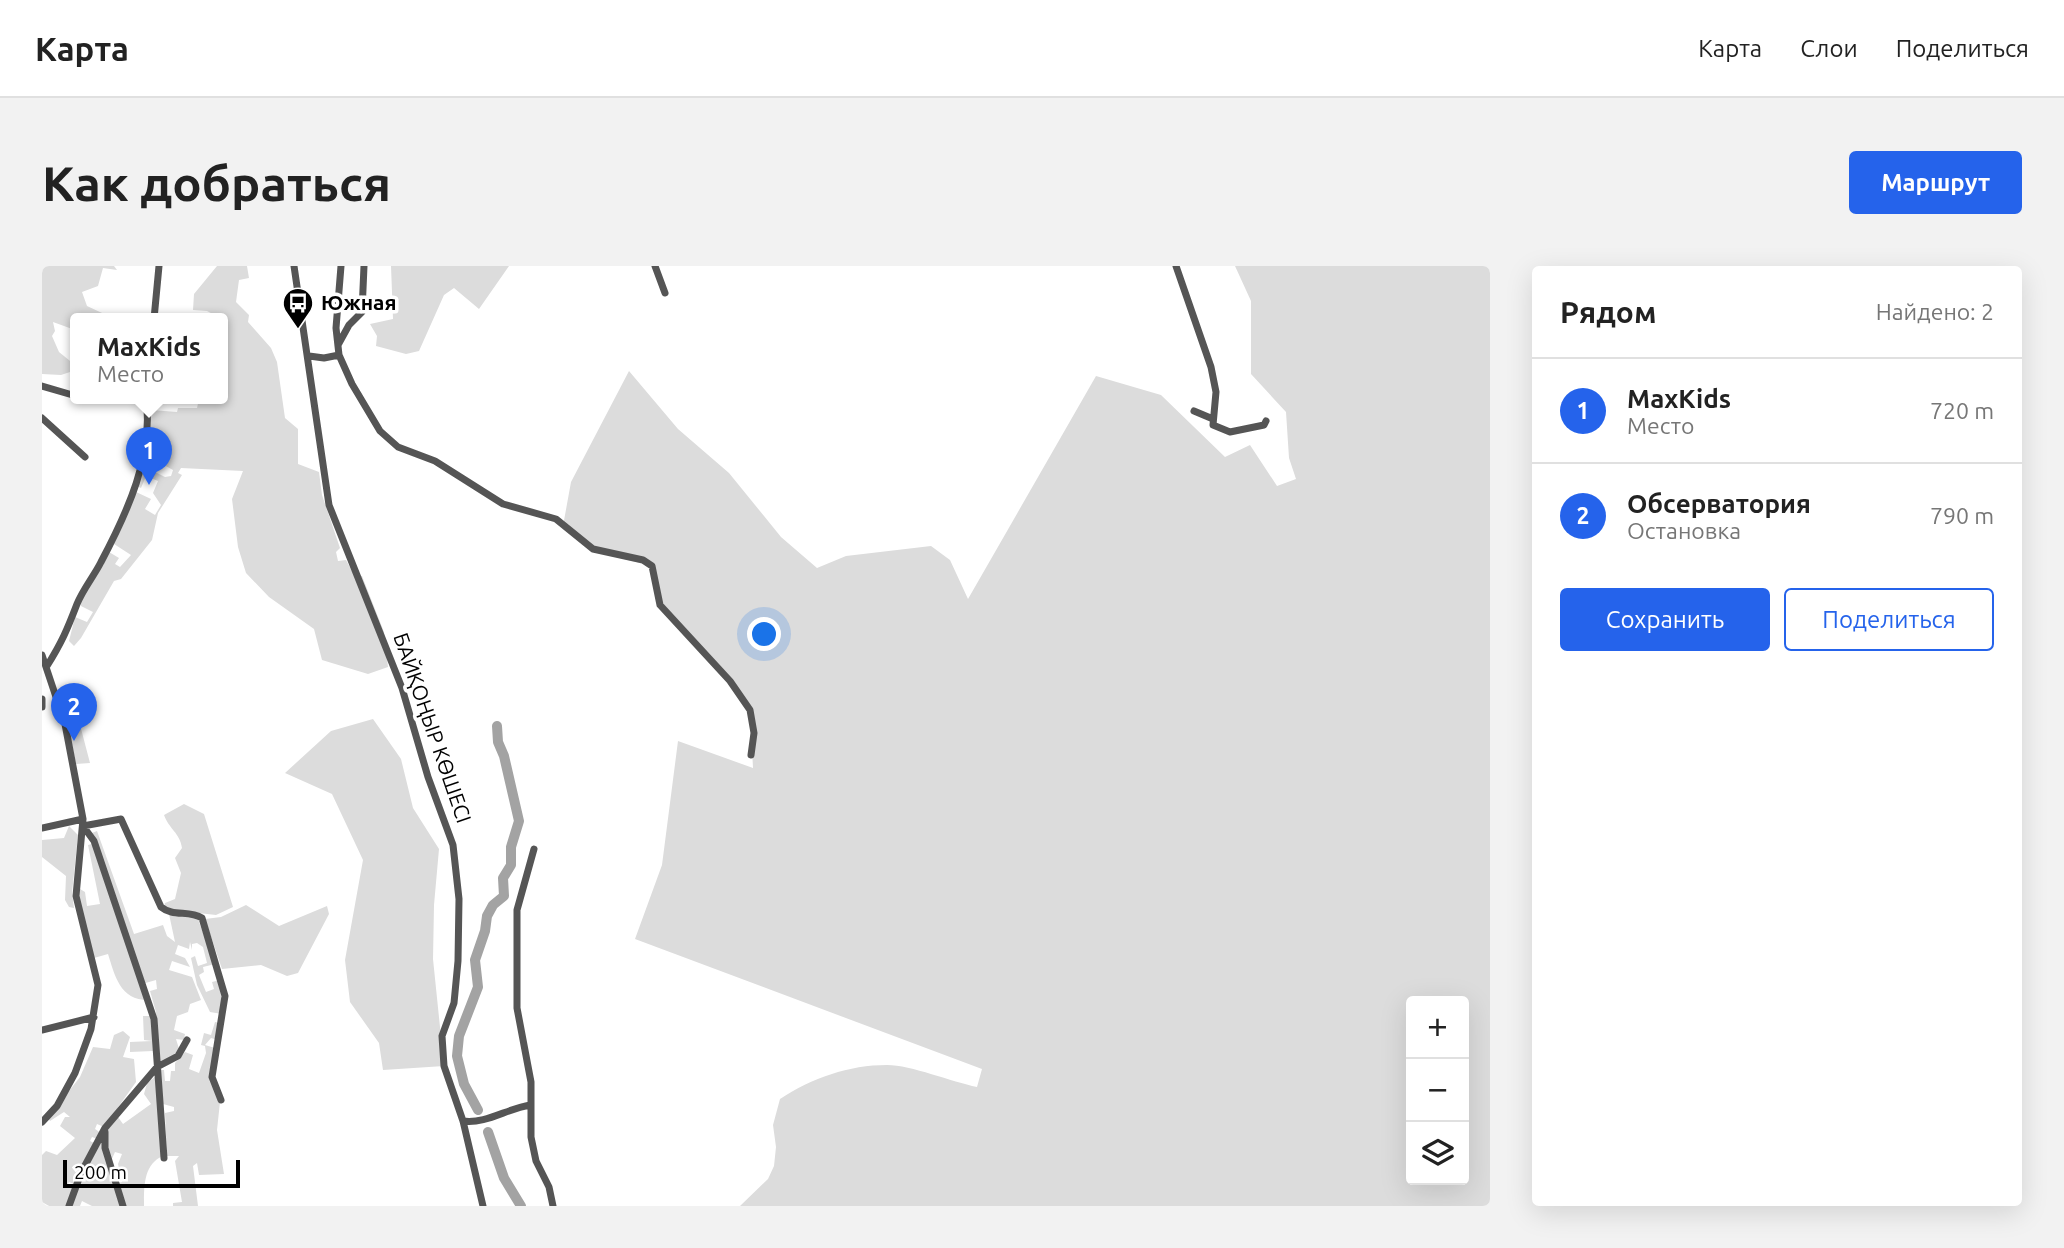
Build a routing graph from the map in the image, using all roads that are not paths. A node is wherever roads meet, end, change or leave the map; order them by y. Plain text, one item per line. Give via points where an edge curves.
1 (159, 266) edge
2 (294, 266) edge
3 (341, 266) edge
4 (364, 266) edge
5 (654, 266) edge
6 (1176, 266) edge
7 (665, 293) dead end
8 (155, 313) edge
9 (338, 345) junction
10 (339, 355) junction
11 (309, 356) junction
12 (42, 386) edge
13 (70, 394) edge
14 (147, 404) edge
15 (1194, 411) dead end
16 (42, 418) edge
17 (1213, 419) junction
18 (1266, 421) dead end
19 (85, 457) dead end
20 (42, 655) edge
21 (46, 669) edge
22 (42, 699) edge
23 (42, 707) edge
24 (751, 755) dead end
25 (83, 822) junction
26 (42, 828) edge
27 (534, 849) dead end
28 (94, 1017) junction
29 (42, 1030) edge
30 (187, 1040) dead end
31 (157, 1067) junction
32 (221, 1100) dead end
33 (530, 1105) junction
34 (463, 1121) junction
35 (42, 1122) edge
36 (105, 1128) junction
37 (164, 1158) dead end
38 (69, 1206) edge
39 (123, 1206) edge
40 (484, 1206) edge
41 (553, 1206) edge

1 - 8 street
2 - 11 street, БАЙҚОҢЫР КӨШЕСІ
3 - 9 street
4 - 9 street via 362,312
5 - 7 street
6 - 17 street via 1205,341 1216,392
9 - 10 street
10 - 11 street
10 - 24 street via 367,412 398,447 435,461 503,504 556,519 593,549 652,566 660,605 730,681 750,710
11 - 34 street, БАЙҚОҢЫР КӨШЕСІ via 329,505 398,677 453,845 459,899 458,961 454,1003 442,1036 444,1066
12 - 13 street
14 - 21 street via 146,447 136,482 111,543
15 - 17 street
16 - 19 street
17 - 18 street via 1213,425 1230,432
20 - 21 street
21 - 25 street via 65,724
22 - 23 street
25 - 26 street
25 - 28 street via 76,896 98,985
25 - 31 street via 94,841 152,1007
25 - 32 street via 121,819 163,909 202,918 225,996 212,1077
27 - 33 street via 517,910 517,1007 531,1082
28 - 29 street
28 - 35 street via 75,1073 57,1106
30 - 31 street via 174,1059
31 - 36 street
31 - 37 street
33 - 34 street via 506,1109 479,1123
33 - 41 street via 536,1161
34 - 40 street, БАЙҚОҢЫР КӨШЕСІ
36 - 38 street
36 - 39 street via 106,1151

